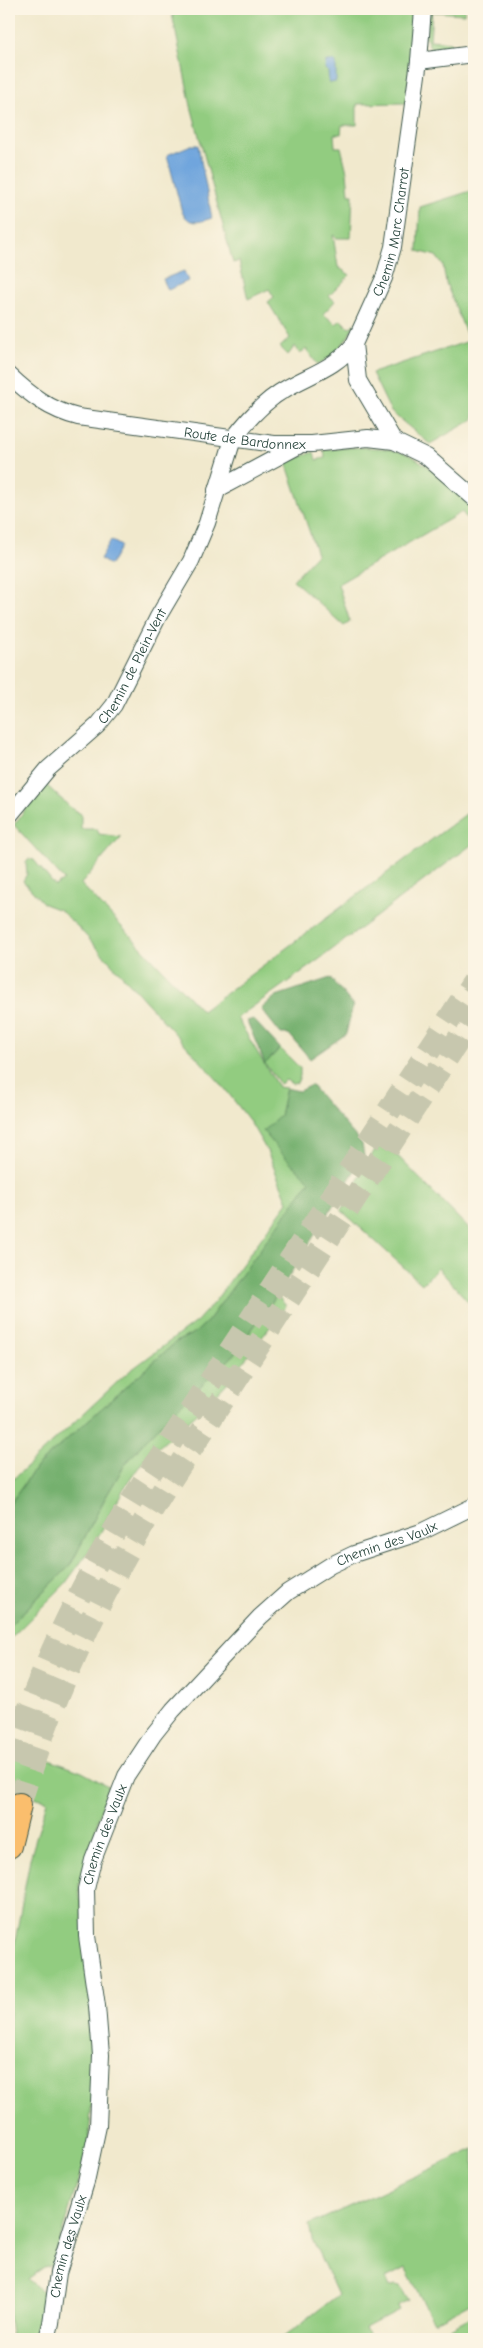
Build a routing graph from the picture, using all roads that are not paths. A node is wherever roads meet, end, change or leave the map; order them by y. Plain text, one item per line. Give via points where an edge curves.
1 (423, 9) edge
2 (474, 54) edge
3 (419, 62) junction
4 (354, 344) junction
5 (9, 375) edge
6 (234, 439) junction
7 (394, 441) junction
8 (299, 445) junction
9 (216, 490) junction
10 (474, 498) edge
11 (9, 816) edge
12 (474, 1506) edge
13 (20, 1805) tunnel mouth
14 (9, 1846) edge
15 (47, 2339) edge

1 - 3 street, Chemin Marc Charrot
2 - 3 street
3 - 4 street, Chemin Marc Charrot via 393,247 384,278
4 - 6 street, Chemin de Plein-Vent via 333,365 268,401 245,422
4 - 7 street via 358,380
5 - 6 street, Route de Bardonnex via 40,402 65,414
6 - 8 street, Route de Bardonnex
6 - 9 street, Chemin de Plein-Vent
7 - 8 street, Route de Bardonnex via 368,438
7 - 10 street, Route de Bardonnex via 427,457
8 - 9 street
9 - 11 street, Chemin de Plein-Vent via 191,561 158,617 114,705 98,725 48,769
12 - 15 street, Chemin des Vaulx via 421,1532 330,1565 288,1592 260,1617 179,1704 153,1734 126,1776 93,1860 86,1889 87,1936 101,2055 98,2126 86,2182 58,2274
13 - 14 highway

